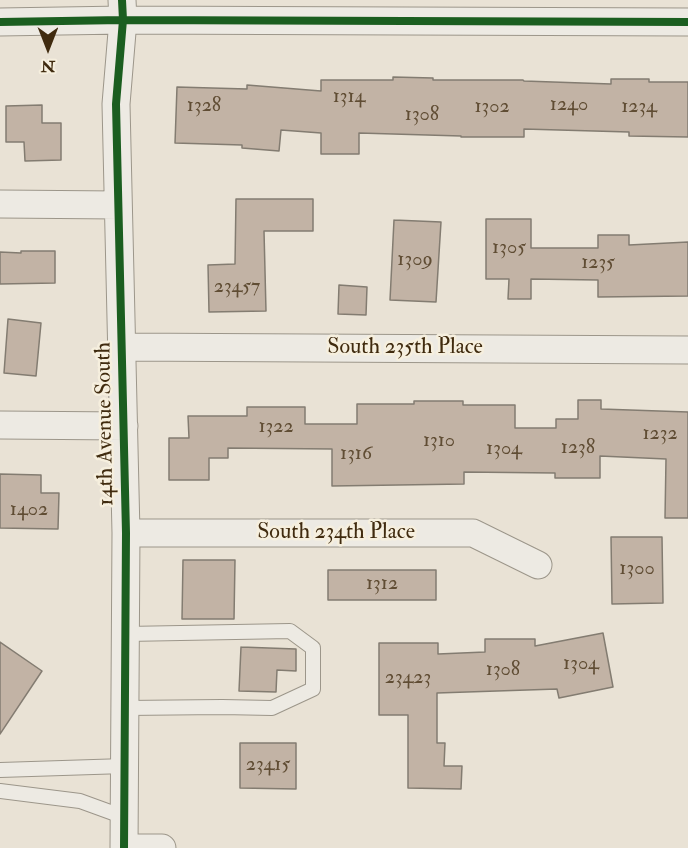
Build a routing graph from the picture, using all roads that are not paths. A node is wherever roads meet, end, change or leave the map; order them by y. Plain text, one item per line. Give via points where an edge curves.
1 (122, 10) edge
2 (0, 22) edge
3 (688, 22) edge
4 (0, 204) edge
5 (118, 205) junction
6 (122, 346) junction
7 (688, 350) edge
8 (0, 425) edge
9 (124, 426) junction
10 (126, 533) junction
11 (538, 565) dead end
12 (126, 634) junction
13 (125, 708) junction
14 (125, 766) junction
15 (0, 770) edge
16 (0, 791) edge
17 (124, 817) junction
18 (124, 848) edge
19 (162, 848) edge

1 - 2 street
1 - 3 street
1 - 5 street, 14th Avenue South via 116,104
4 - 5 street
5 - 6 street, 14th Avenue South
6 - 7 street, South 235th Place
6 - 9 street, 14th Avenue South
8 - 9 street
9 - 10 street, 14th Avenue South
10 - 11 street, South 234th Place via 473,533
10 - 12 street, 14th Avenue South
12 - 13 street, 14th Avenue South
12 - 13 lane via 290,632 313,648 313,689 272,708
13 - 14 street, 14th Avenue South
14 - 15 lane
14 - 17 street, 14th Avenue South
16 - 17 lane via 80,801
17 - 18 street, 14th Avenue South
18 - 19 street

